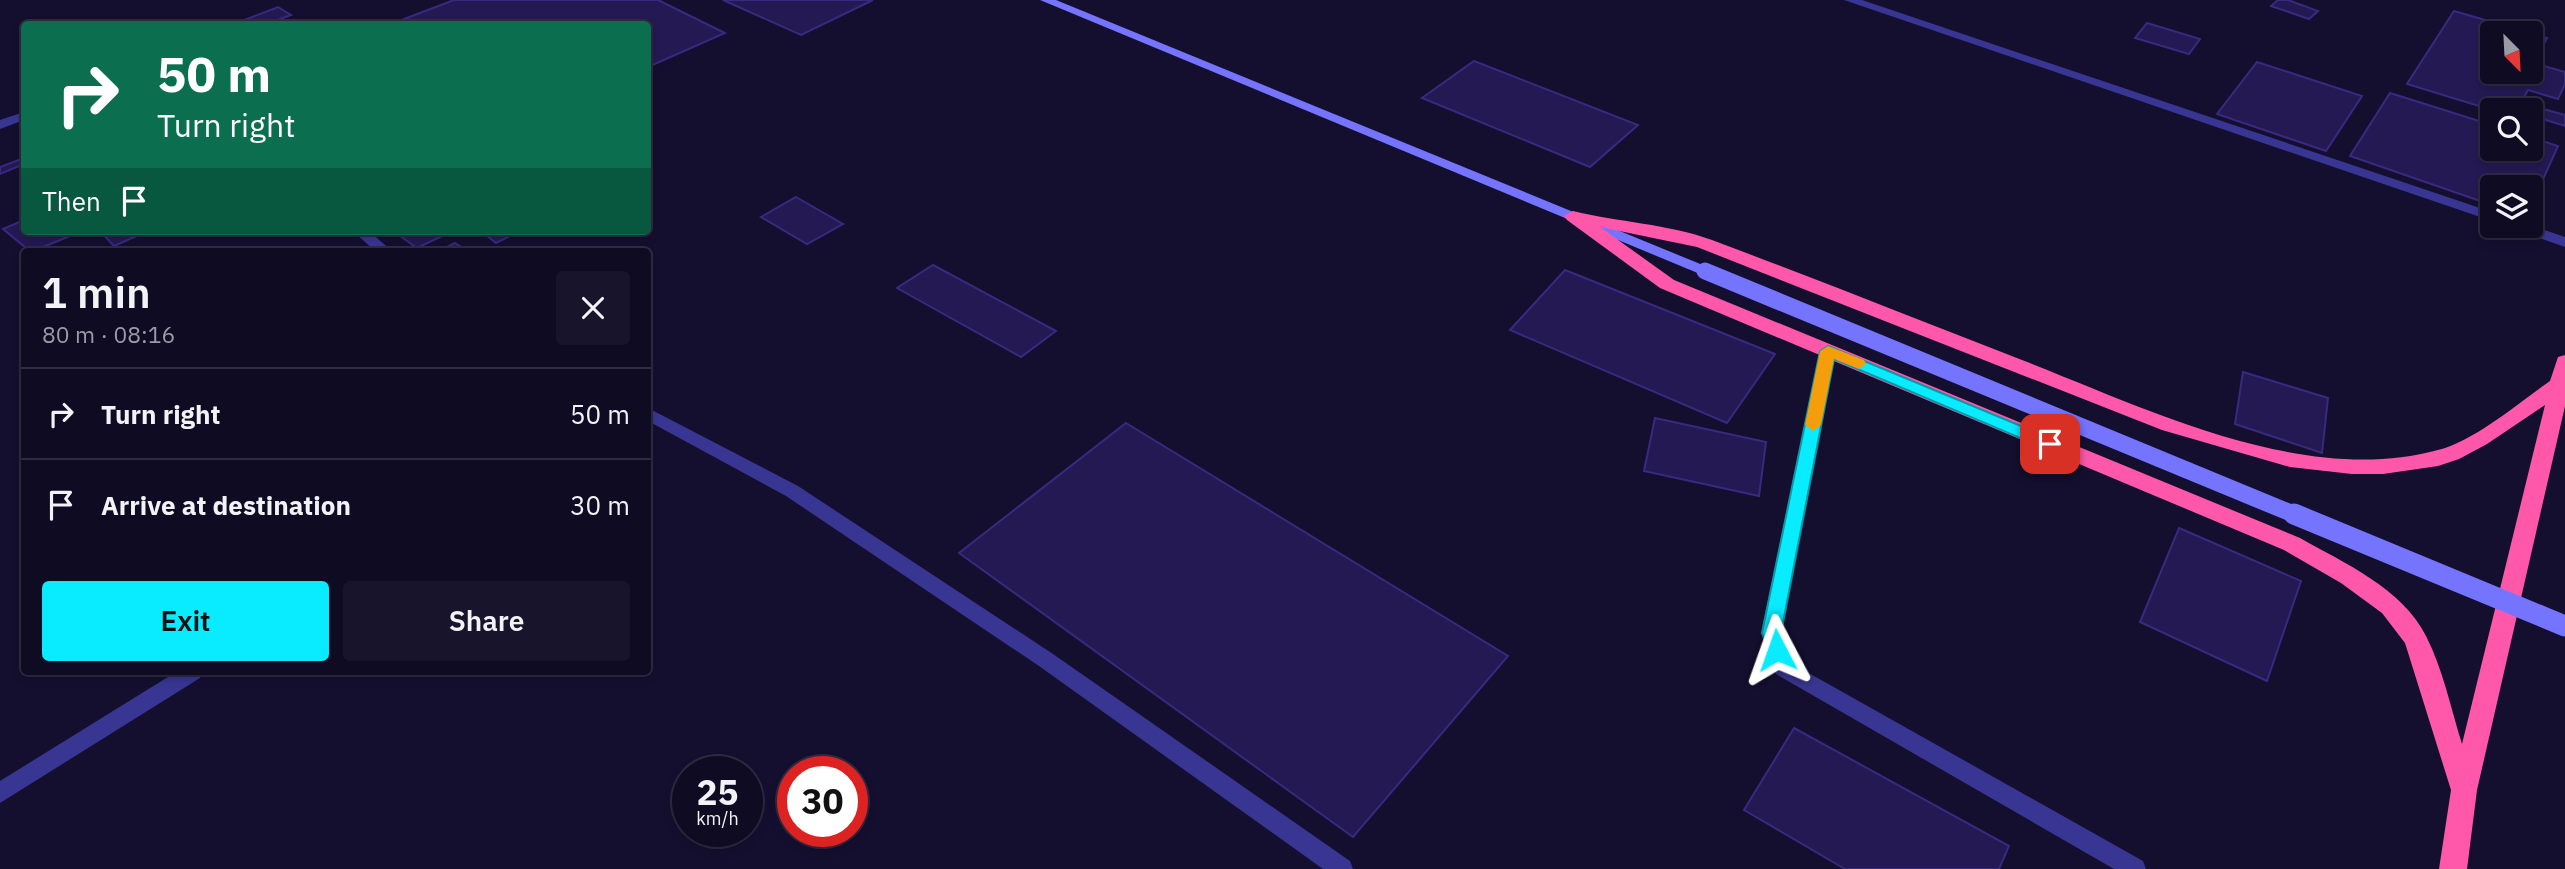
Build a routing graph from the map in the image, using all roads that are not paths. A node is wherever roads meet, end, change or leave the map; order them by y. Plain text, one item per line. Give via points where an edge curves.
1 (1046, 0) edge
2 (1850, 0) edge
3 (21, 117) edge
4 (0, 125) edge
5 (2480, 213) edge
6 (1573, 216) junction
7 (365, 235) edge
8 (2543, 235) edge
9 (2565, 242) edge
10 (380, 248) edge
11 (1828, 351) junction
12 (2562, 374) edge
13 (651, 416) edge
14 (2565, 626) edge
15 (188, 675) edge
16 (2464, 790) junction
17 (0, 793) edge
18 (1342, 869) edge
19 (2135, 869) edge
20 (2453, 869) edge

1 - 6 main road
2 - 5 street
3 - 4 street
6 - 11 highway via 1667,284
6 - 12 highway via 1702,243 2169,425 2303,463 2352,467 2448,455 2482,438
6 - 14 main road, bridge
7 - 10 street
8 - 9 street
11 - 16 highway via 2292,544 2349,577 2390,606 2416,639
11 - 19 street via 1772,633 1783,668
12 - 16 highway
13 - 18 street via 803,498 1046,660
15 - 17 street
16 - 20 highway

